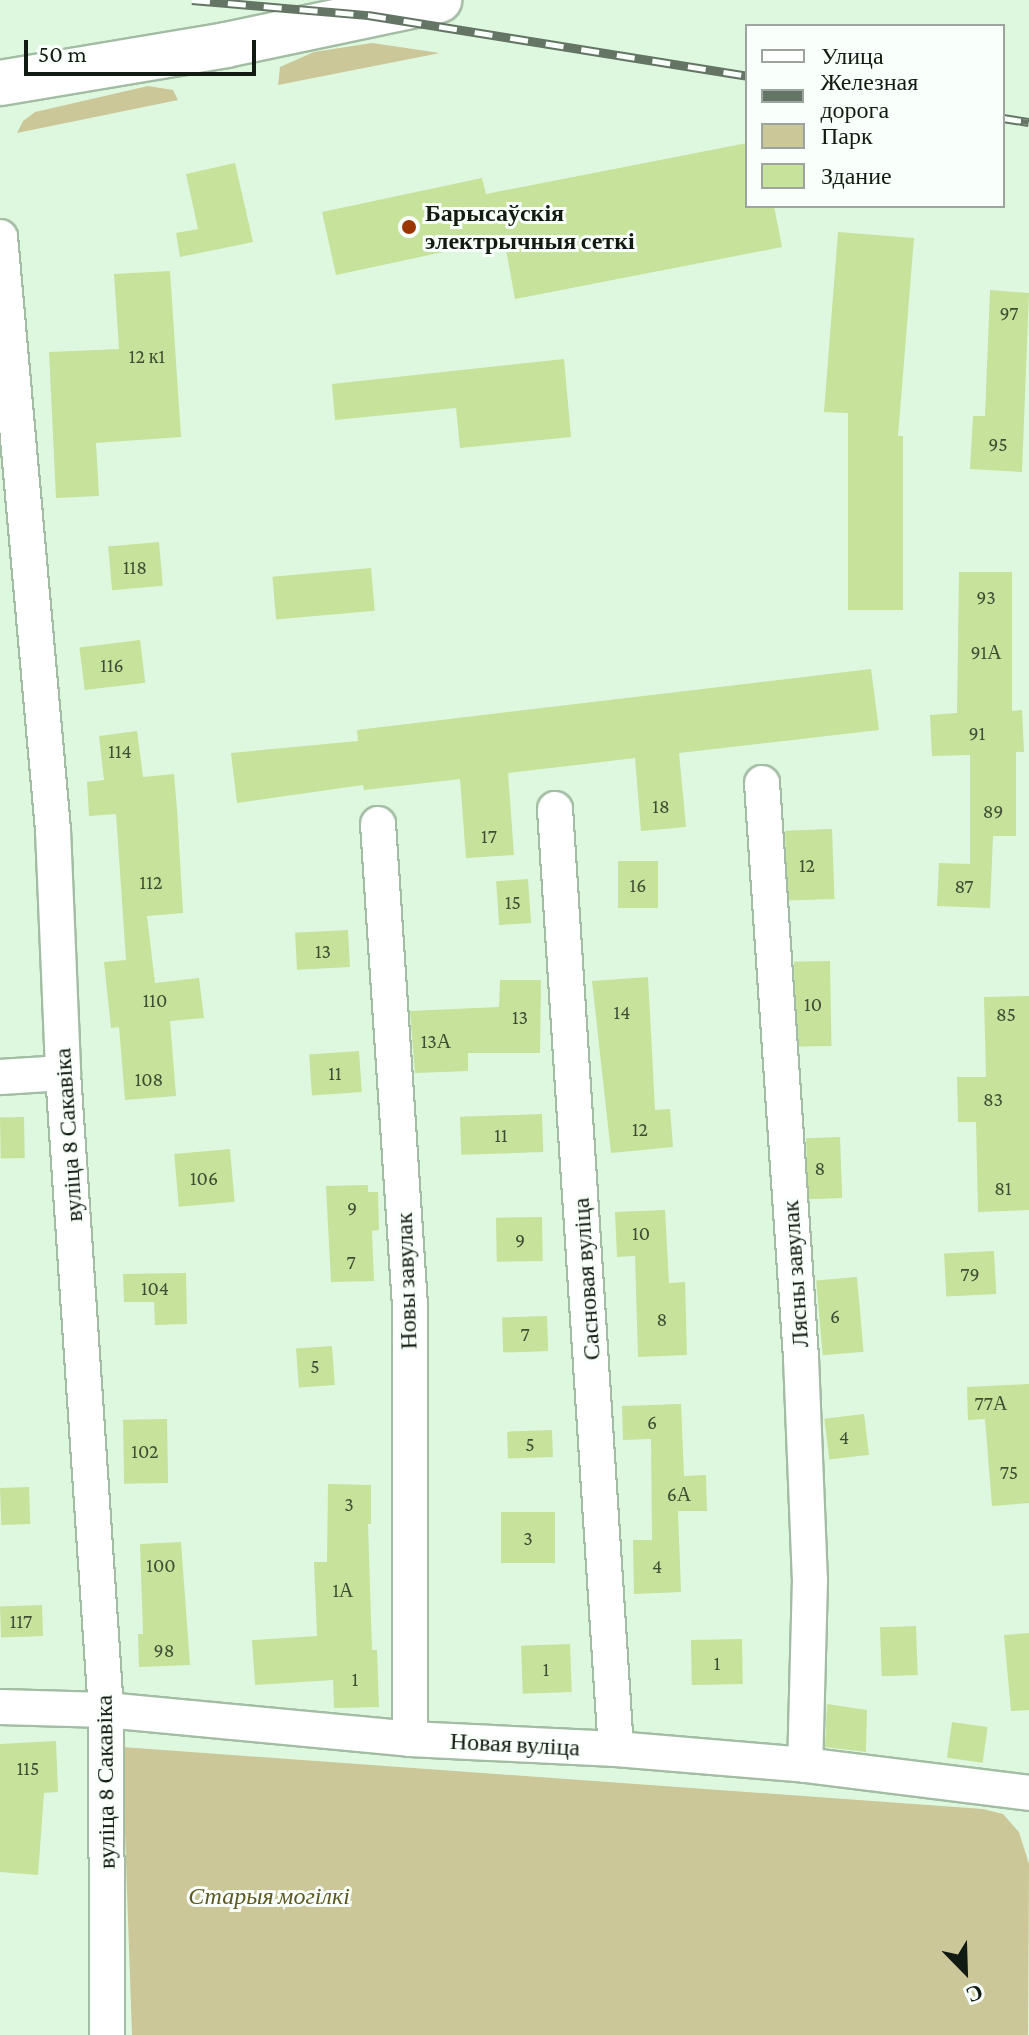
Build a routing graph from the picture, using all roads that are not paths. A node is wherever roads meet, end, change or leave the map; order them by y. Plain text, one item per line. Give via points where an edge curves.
1 (439, 0) edge
2 (0, 83) edge
3 (0, 237) edge
4 (762, 783) dead end
5 (555, 809) dead end
6 (378, 824) dead end
7 (63, 1073) junction
8 (0, 1077) edge
9 (0, 1707) edge
10 (106, 1710) junction
11 (410, 1739) junction
12 (616, 1749) junction
13 (805, 1765) junction
14 (1029, 1793) edge
15 (107, 2035) edge

1 - 2 main road via 226,45
3 - 7 street, вуліца 8 Сакавіка via 53,830
4 - 13 street, Лясны завулак via 801,1358 810,1579
5 - 12 street, Сасновая вуліца
6 - 11 street, Новы завулак via 410,1305
7 - 8 street
7 - 10 street, вуліца 8 Сакавіка
9 - 10 street, Новая вуліца
10 - 11 street, Новая вуліца
10 - 15 street, вуліца 8 Сакавіка
11 - 12 street, Новая вуліца
12 - 13 street, Новая вуліца
13 - 14 street, Новая вуліца

